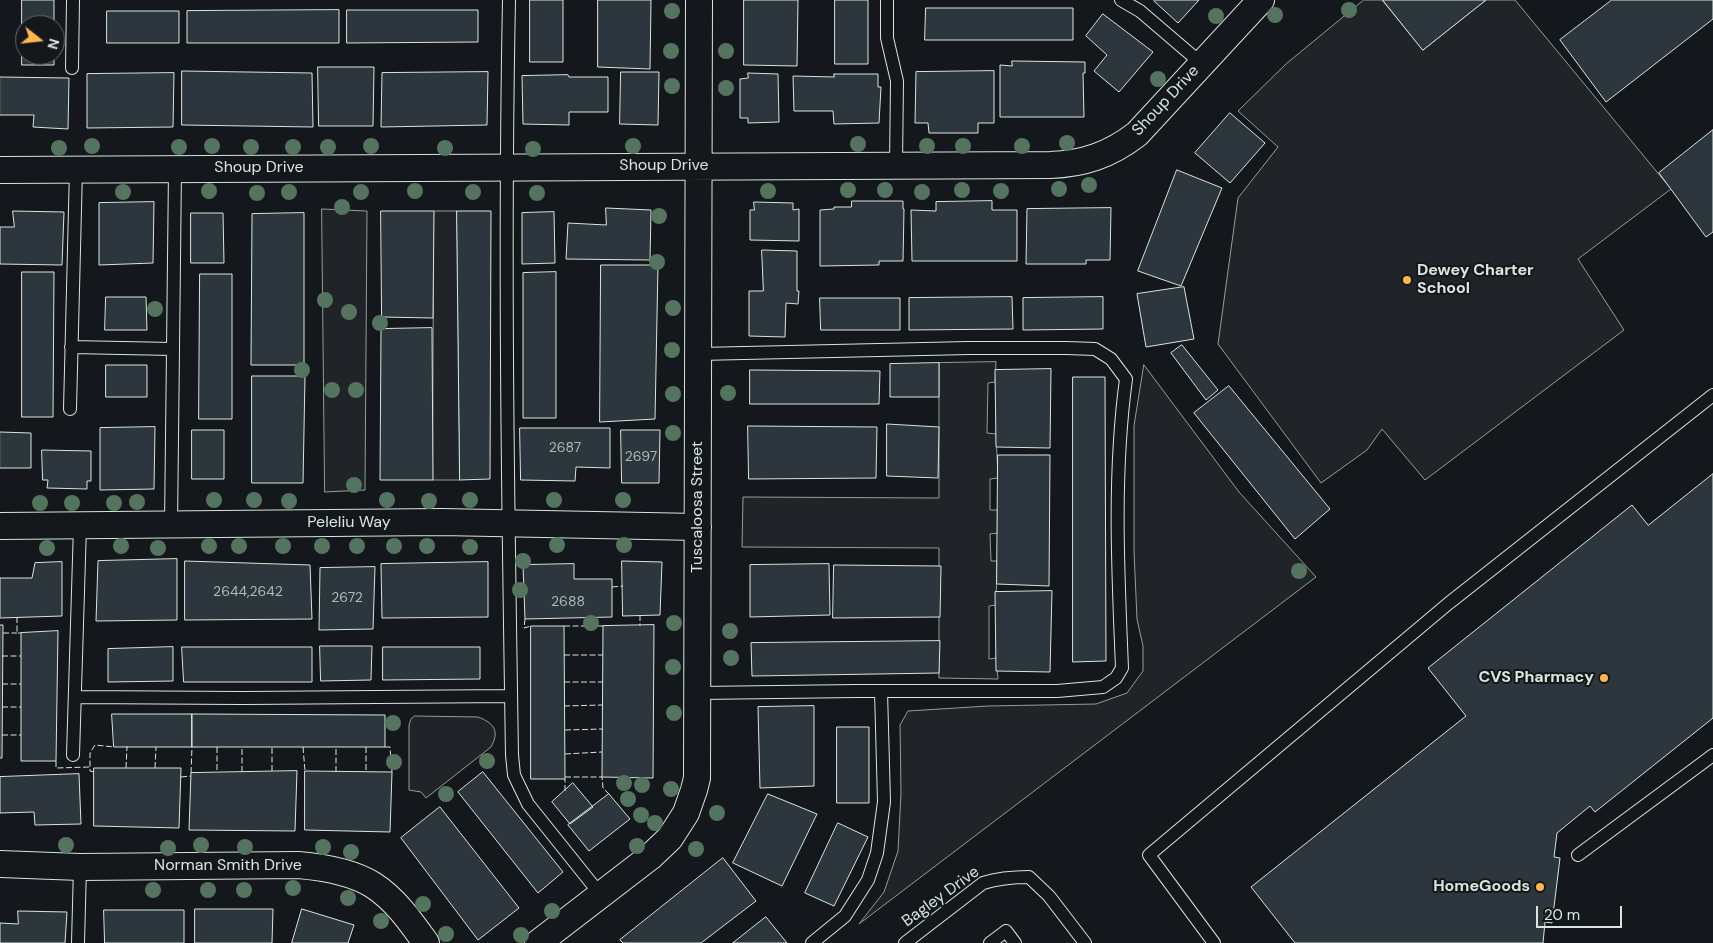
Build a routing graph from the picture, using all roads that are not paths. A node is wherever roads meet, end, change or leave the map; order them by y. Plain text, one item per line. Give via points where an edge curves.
1 (73, 0) edge
2 (509, 0) edge
3 (699, 0) edge
4 (887, 0) edge
5 (1121, 0) edge
6 (1261, 0) edge
7 (1202, 64) junction
8 (72, 68) dead end
9 (896, 165) junction
10 (699, 166) junction
11 (506, 167) junction
12 (76, 169) junction
13 (175, 169) junction
14 (0, 170) edge
15 (71, 347) junction
16 (173, 349) junction
17 (698, 354) junction
18 (1713, 396) edge
19 (70, 409) dead end
20 (508, 524) junction
21 (171, 525) junction
22 (0, 526) edge
23 (80, 526) junction
24 (698, 527) junction
25 (881, 691) junction
26 (698, 693) junction
27 (511, 696) junction
28 (75, 697) junction
29 (73, 755) dead end
30 (1713, 755) edge
31 (1578, 855) dead end
32 (0, 864) edge
33 (80, 867) junction
34 (600, 894) junction
35 (78, 943) edge
36 (426, 943) edge
37 (538, 943) edge
38 (812, 943) edge
39 (906, 943) edge
40 (990, 943) edge
41 (1015, 943) edge
42 (1085, 943) edge
43 (1214, 943) edge

1 - 8 lane
2 - 11 lane
3 - 10 street, Tuscaloosa Street
4 - 9 lane via 887,38 897,81
5 - 7 lane via 1140,11
6 - 7 street, Shoup Drive
7 - 9 street, Shoup Drive via 1137,134 1103,156 1057,165
9 - 10 street, Shoup Drive
10 - 11 street, Shoup Drive
10 - 17 street, Tuscaloosa Street
11 - 13 street, Shoup Drive
11 - 20 lane
12 - 13 street, Shoup Drive
12 - 14 street, Shoup Drive
12 - 15 lane
13 - 16 lane
15 - 16 lane
15 - 19 lane
16 - 21 lane
17 - 24 street, Tuscaloosa Street
17 - 25 lane via 969,348 1095,349 1111,359 1126,379 1120,424 1118,568 1122,668 1116,678 1103,687 1057,691
18 - 43 lane via 1449,603 1149,855
20 - 21 street, Peleliu Way
20 - 24 street, Peleliu Way
20 - 27 lane
21 - 23 street, Peleliu Way
22 - 23 street, Peleliu Way
23 - 28 lane
24 - 26 street, Tuscaloosa Street
25 - 26 lane
25 - 38 lane via 884,802 877,853 868,880 845,916
26 - 34 street, Tuscaloosa Street via 697,778 686,813 660,848
27 - 28 lane
27 - 34 lane via 514,775 528,804
28 - 29 lane
30 - 31 lane
32 - 33 street, Norman Smith Drive
33 - 35 lane
33 - 36 street, Norman Smith Drive via 315,866 372,884 392,901
34 - 37 street, Tuscaloosa Street
39 - 42 lane, Bagley Drive via 983,883 1013,877 1029,877 1049,896
40 - 41 lane via 1006,931

